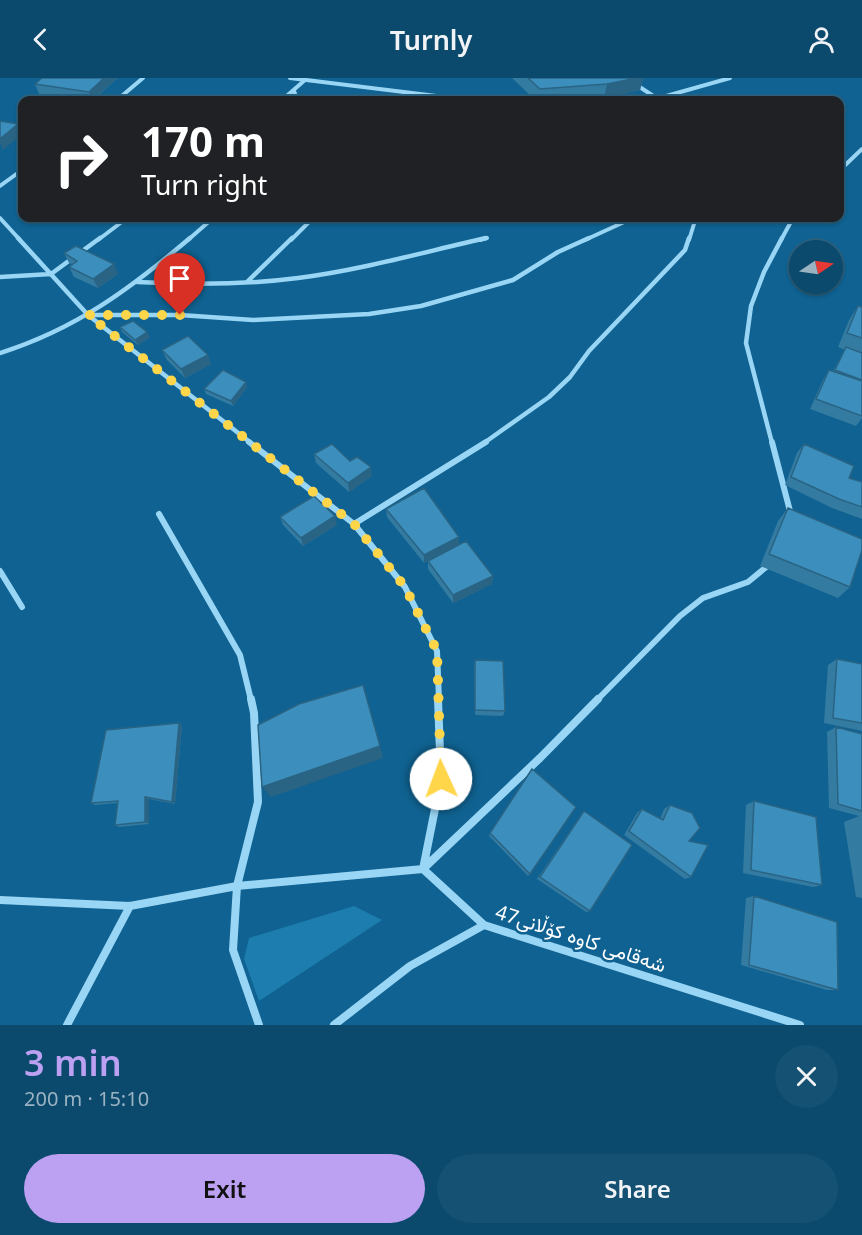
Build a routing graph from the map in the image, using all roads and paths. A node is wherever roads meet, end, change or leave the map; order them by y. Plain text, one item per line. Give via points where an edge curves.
1 (143, 78) edge
2 (290, 78) edge
3 (626, 78) edge
4 (730, 78) edge
5 (305, 80) junction
6 (294, 91) junction
7 (122, 96) edge
8 (287, 96) edge
9 (296, 96) edge
10 (437, 96) edge
11 (653, 96) edge
12 (668, 96) edge
13 (862, 149) edge
14 (844, 166) edge
15 (18, 173) edge
16 (0, 186) edge
17 (0, 218) edge
18 (121, 222) edge
19 (208, 222) edge
20 (309, 222) edge
21 (624, 222) edge
22 (694, 222) edge
23 (791, 222) edge
24 (487, 238) dead end
25 (51, 274) junction
26 (0, 277) edge
27 (137, 282) junction
28 (247, 283) junction
29 (88, 315) junction
30 (0, 353) edge
31 (159, 514) dead end
32 (790, 523) edge
33 (354, 524) junction
34 (776, 560) edge
35 (0, 572) edge
36 (22, 607) dead end
37 (423, 869) junction
38 (237, 886) junction
39 (0, 900) edge
40 (130, 906) junction
41 (484, 925) junction
42 (67, 1025) edge
43 (259, 1025) edge
44 (334, 1025) edge
45 (800, 1025) edge

1 - 7 street
2 - 5 street
3 - 11 street
4 - 12 street
5 - 6 street
5 - 10 street
6 - 8 street
6 - 9 street
13 - 14 street
15 - 16 street
17 - 25 street
18 - 25 street
19 - 27 street
20 - 28 street
21 - 29 street via 558,252 513,280 421,306 369,314 253,320
22 - 33 street via 685,250 549,397 466,456
23 - 32 street via 754,298 746,343 791,514
24 - 28 street via 371,265
25 - 26 street
25 - 29 street
27 - 28 street
27 - 29 street
29 - 30 street via 49,336
29 - 33 street
31 - 38 street via 240,655 254,713 258,802
33 - 37 street via 405,587 437,651 441,779
34 - 37 street via 748,582 703,597 680,616
35 - 36 street
37 - 38 street
37 - 41 street, شەقامی کاوە کۆڵانی47
38 - 40 street
38 - 43 street via 233,950
39 - 40 street
40 - 42 street
41 - 44 street via 410,966
41 - 45 street, شەقامی کاوە کۆڵانی47

